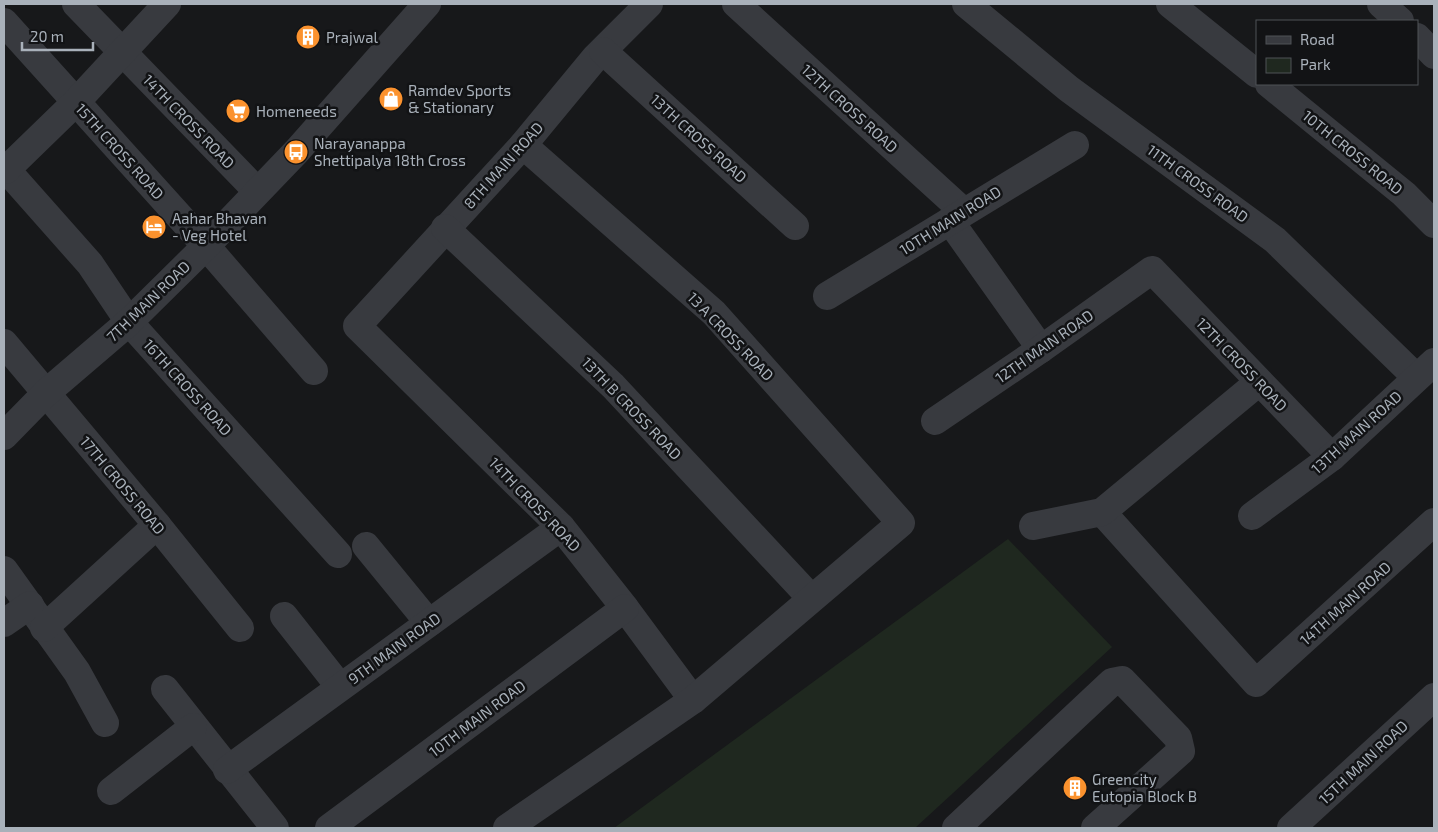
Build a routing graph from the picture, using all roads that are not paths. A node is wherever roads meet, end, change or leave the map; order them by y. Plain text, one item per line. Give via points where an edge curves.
1 (76, 4) edge
2 (166, 4) edge
3 (427, 4) edge
4 (649, 4) edge
5 (736, 4) edge
6 (966, 4) edge
7 (1170, 4) edge
8 (1381, 4) edge
9 (1399, 20) edge
10 (4, 22) edge
11 (1418, 38) edge
12 (602, 50) junction
13 (122, 52) junction
14 (1434, 55) edge
15 (1256, 73) edge
16 (1269, 85) edge
17 (76, 101) junction
18 (524, 144) junction
19 (1075, 145) dead end
20 (5, 168) edge
21 (257, 191) junction
22 (957, 216) junction
23 (1434, 224) edge
24 (795, 226) dead end
25 (445, 228) junction
26 (206, 246) junction
27 (1152, 270) joint
28 (826, 296) dead end
29 (130, 322) junction
30 (357, 326) joint
31 (4, 344) edge
32 (1041, 350) junction
33 (1425, 370) edge
34 (314, 371) dead end
35 (1259, 382) junction
36 (46, 393) junction
37 (935, 421) dead end
38 (4, 436) edge
39 (1332, 457) junction
40 (1102, 512) junction
41 (1252, 516) dead end
42 (1434, 522) edge
43 (157, 525) junction
44 (1033, 526) dead end
45 (561, 527) junction
46 (366, 546) dead end
47 (338, 554) dead end
48 (4, 570) edge
49 (811, 598) junction
50 (30, 605) junction
51 (625, 608) junction
52 (284, 616) dead end
53 (4, 623) edge
54 (429, 623) junction
55 (44, 628) junction
56 (240, 628) dead end
57 (340, 687) junction
58 (165, 689) dead end
59 (1434, 697) edge
60 (693, 700) junction
61 (104, 723) dead end
62 (193, 727) junction
63 (228, 770) junction
64 (111, 791) dead end
65 (263, 824) edge
66 (329, 828) edge
67 (506, 828) edge
68 (956, 828) edge
69 (1095, 828) edge
70 (1291, 828) edge

1 - 13 street, 14TH CROSS ROAD
2 - 13 street
3 - 21 street, 7TH MAIN ROAD via 296,152
4 - 12 street, 8TH MAIN ROAD
5 - 22 street, 12TH CROSS ROAD
6 - 33 street, 11TH CROSS ROAD via 1069,89 1275,240
7 - 15 street
8 - 9 street
10 - 17 street, 15TH CROSS ROAD
11 - 14 street
12 - 18 street, 8TH MAIN ROAD
12 - 24 street, 13TH CROSS ROAD
13 - 17 street
13 - 21 street, 14TH CROSS ROAD
16 - 23 street, 10TH CROSS ROAD via 1404,194
17 - 20 street
17 - 26 street, 15TH CROSS ROAD
18 - 25 street, 8TH MAIN ROAD
18 - 49 street, 13 A CROSS ROAD via 714,313 901,523
19 - 22 street, 10TH MAIN ROAD
20 - 29 street, 16TH CROSS ROAD via 90,264
21 - 26 street, 7TH MAIN ROAD
22 - 28 street, 10TH MAIN ROAD
22 - 32 street, 12TH CROSS ROAD
25 - 30 street, 8TH MAIN ROAD
25 - 49 street, 13TH B CROSS ROAD via 613,386
26 - 29 street, 7TH MAIN ROAD
26 - 34 street, 15TH CROSS ROAD
27 - 32 street, 12TH MAIN ROAD
27 - 35 street, 12TH CROSS ROAD
29 - 36 street, 7TH MAIN ROAD
29 - 47 street, 16TH CROSS ROAD
30 - 45 street, 14TH CROSS ROAD
31 - 36 street, 17TH CROSS ROAD
32 - 37 street, 12TH MAIN ROAD
33 - 39 street, 13TH MAIN ROAD
35 - 39 street, 12TH CROSS ROAD
35 - 40 street
36 - 38 street, 7TH MAIN ROAD
36 - 43 street, 17TH CROSS ROAD
39 - 41 street, 13TH MAIN ROAD
40 - 42 street, 14TH MAIN ROAD via 1256,683
40 - 44 street
43 - 55 street
43 - 56 street, 17TH CROSS ROAD
45 - 51 street, 14TH CROSS ROAD
45 - 54 street, 9TH MAIN ROAD
46 - 54 street
48 - 50 street
49 - 60 street
50 - 53 street
50 - 55 street
51 - 60 street, 14TH CROSS ROAD
51 - 66 street, 10TH MAIN ROAD
52 - 57 street
54 - 57 street, 9TH MAIN ROAD
55 - 61 street via 77,672
57 - 63 street, 9TH MAIN ROAD
58 - 62 street
59 - 70 street, 15TH MAIN ROAD
60 - 67 street
62 - 63 street
62 - 64 street
63 - 65 street
68 - 69 street via 1112,682 1122,680 1178,738 1181,751

